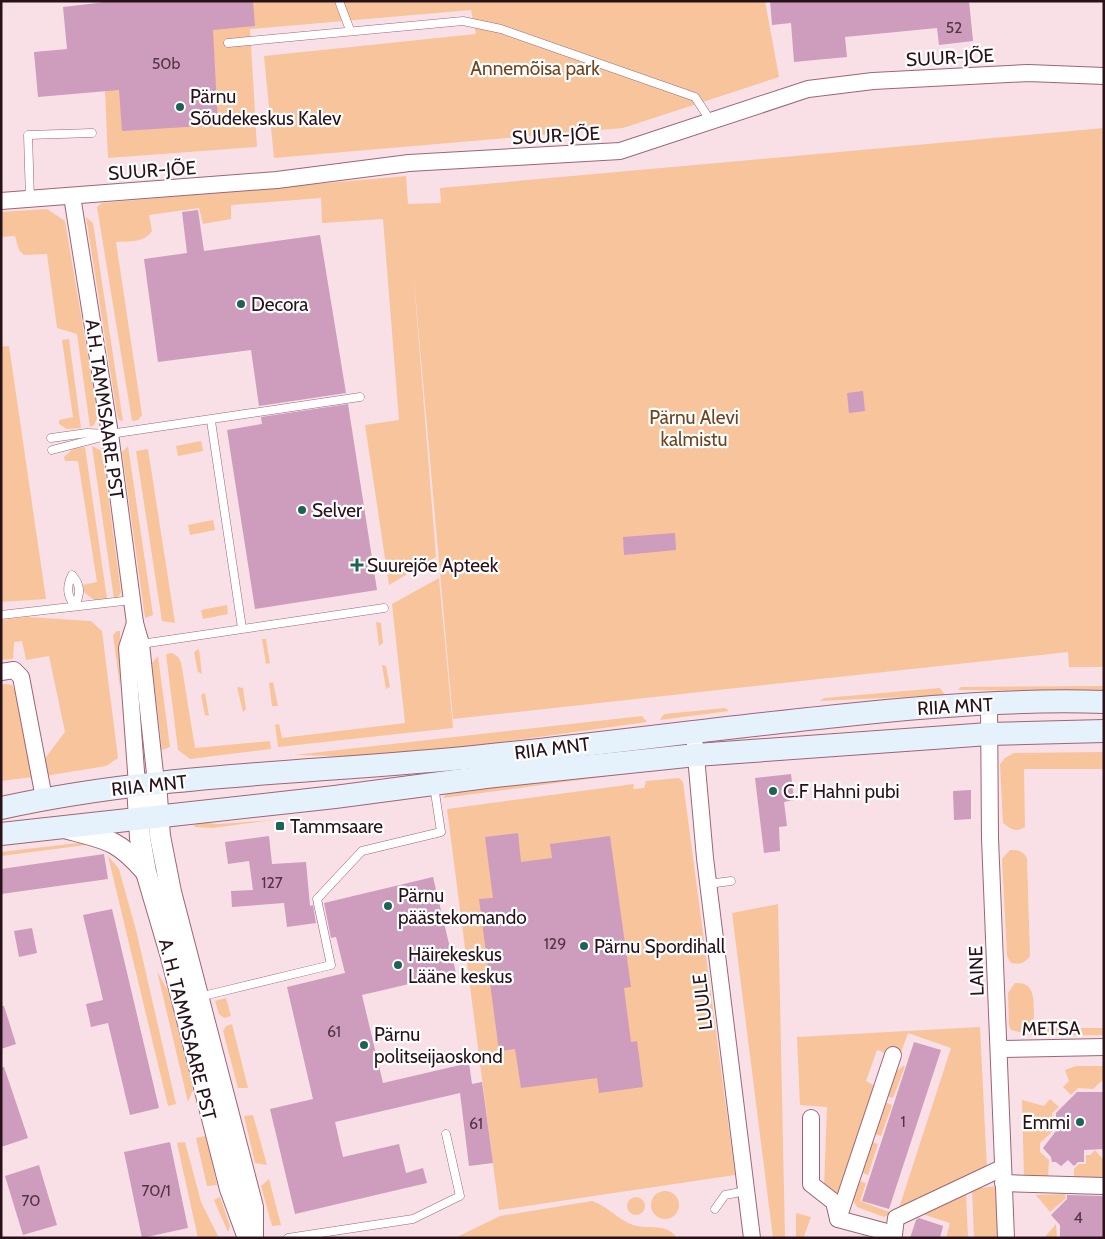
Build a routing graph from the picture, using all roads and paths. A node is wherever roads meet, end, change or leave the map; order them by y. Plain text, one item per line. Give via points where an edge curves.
1 (338, 1) edge
2 (350, 30) junction
3 (228, 43) dead end
4 (1104, 76) edge
5 (710, 120) junction
6 (92, 133) dead end
7 (72, 196) junction
8 (30, 199) junction
9 (1, 201) edge
10 (360, 397) dead end
11 (211, 421) junction
12 (110, 434) junction
13 (51, 438) dead end
14 (52, 450) dead end
15 (132, 600) junction
16 (384, 608) dead end
17 (1, 615) edge
18 (242, 628) junction
19 (134, 646) junction
20 (1, 672) edge
21 (1104, 702) edge
22 (989, 703) junction
23 (694, 730) junction
24 (1104, 731) edge
25 (989, 734) junction
26 (696, 755) junction
27 (147, 784) junction
28 (433, 784) junction
29 (44, 798) junction
30 (1, 808) edge
31 (149, 817) junction
32 (61, 827) junction
33 (1, 834) edge
34 (146, 872) junction
35 (731, 881) dead end
36 (708, 884) junction
37 (198, 997) junction
38 (1104, 1048) edge
39 (999, 1049) junction
40 (893, 1056) dead end
41 (811, 1118) dead end
42 (446, 1134) dead end
43 (1002, 1176) junction
44 (1104, 1186) edge
45 (746, 1191) junction
46 (715, 1209) dead end
47 (838, 1219) junction
48 (894, 1236) edge
49 (248, 1238) edge
50 (252, 1238) edge
51 (288, 1238) edge
52 (752, 1238) edge
53 (1006, 1238) edge

1 - 2 lane
2 - 3 lane
2 - 5 lane via 463,21 501,29 695,97
4 - 5 street, SUUR-JÕE via 1028,73 873,81 808,89
5 - 7 street, SUUR-JÕE via 620,151 409,163 278,180
6 - 8 lane via 28,135
7 - 8 street, SUUR-JÕE
7 - 12 street, A.H. TAMMSAARE PST
8 - 9 street, SUUR-JÕE
10 - 11 lane
11 - 12 lane
11 - 18 lane
12 - 13 lane via 87,433
12 - 14 lane
12 - 15 street, A.H. TAMMSAARE PST
15 - 17 lane
15 - 19 street, A.H. TAMMSAARE PST
16 - 18 lane
18 - 19 lane
19 - 27 street, A.H. TAMMSAARE PST
20 - 29 street via 14,670 21,677
21 - 22 main road, RIIA MNT
22 - 23 main road, RIIA MNT
22 - 25 street, LAINE
23 - 26 street, LUULE
23 - 27 main road, RIIA MNT via 483,756
24 - 25 main road, RIIA MNT
25 - 26 main road, RIIA MNT
25 - 39 street, LAINE
26 - 28 main road, RIIA MNT
26 - 36 street, LUULE
27 - 29 main road, RIIA MNT
27 - 31 street, A.H. TAMMSAARE PST
28 - 31 main road, RIIA MNT
28 - 37 lane via 441,832 362,851 317,899 331,965
29 - 30 main road, RIIA MNT
31 - 32 main road, RIIA MNT
31 - 34 street, A. H. TAMMSAARE PST via 140,838
31 - 37 street, A. H. TAMMSAARE PST
32 - 33 main road, RIIA MNT
32 - 34 street via 117,844 129,852
34 - 49 street, A. H. TAMMSAARE PST via 230,1189
35 - 36 lane
36 - 45 street, LUULE
37 - 50 street, A. H. TAMMSAARE PST via 253,1207
38 - 39 street, METSA
39 - 43 street, LAINE
40 - 47 street
41 - 47 street via 811,1184 834,1202
42 - 51 lane via 460,1196 413,1219
43 - 44 street
43 - 48 street via 896,1218
43 - 53 street, LAINE
45 - 46 lane via 725,1195
45 - 52 street, LUULE
47 - 48 street

